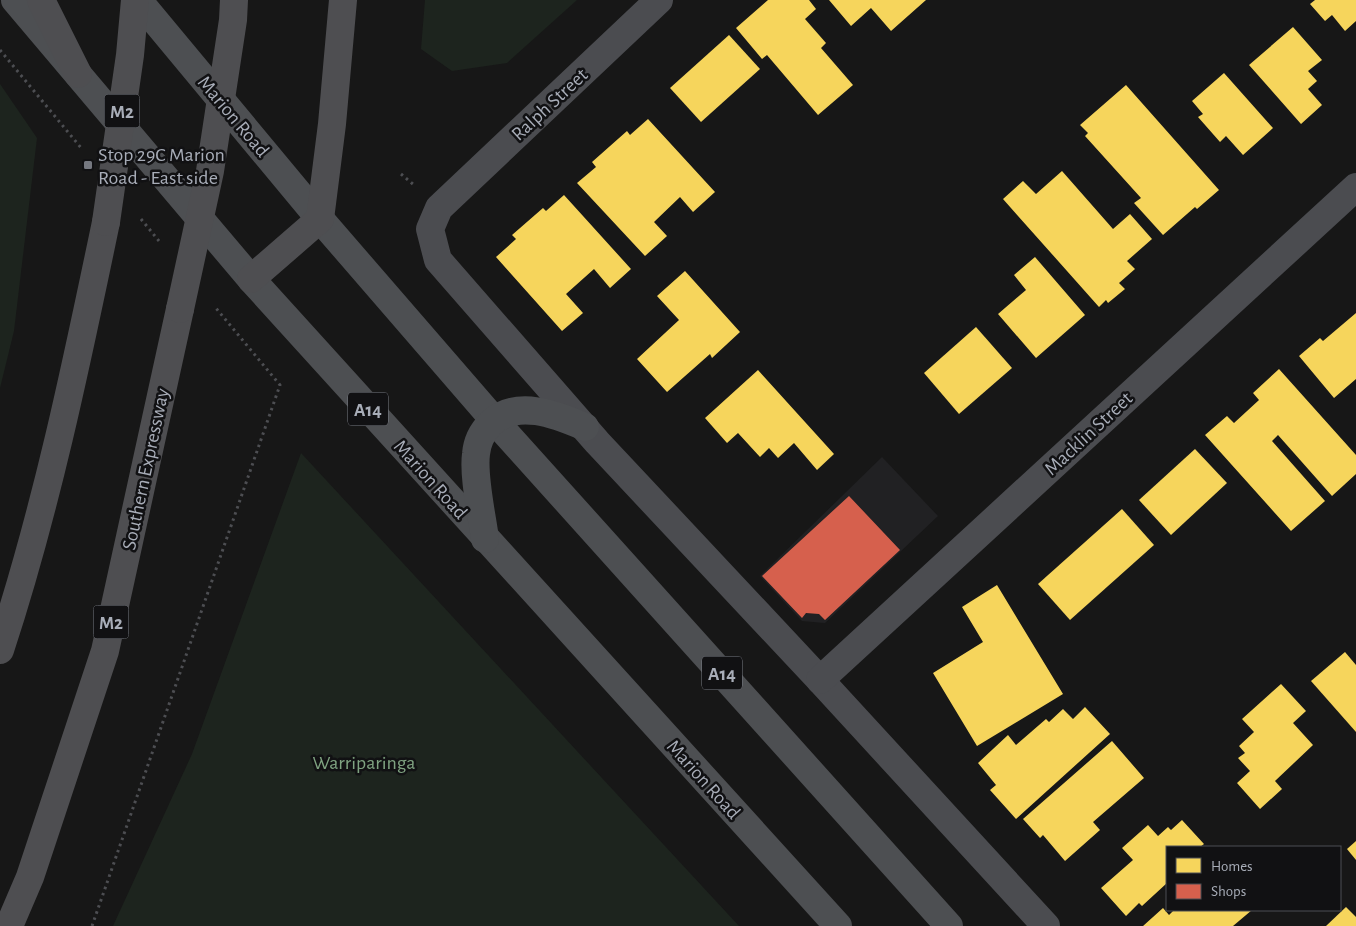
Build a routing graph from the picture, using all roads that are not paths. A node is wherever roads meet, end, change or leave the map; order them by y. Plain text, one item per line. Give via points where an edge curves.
1 (16, 0) edge
2 (41, 0) edge
3 (137, 0) edge
4 (234, 0) edge
5 (343, 0) edge
6 (659, 0) edge
7 (78, 74) junction
8 (1356, 187) edge
9 (320, 219) junction
10 (251, 279) junction
11 (494, 420) junction
12 (584, 427) junction
13 (485, 538) junction
14 (0, 650) edge
15 (820, 680) junction
16 (9, 926) edge
17 (838, 926) edge
18 (949, 926) edge
19 (1046, 926) edge

1 - 7 main road, Marion Road / A14
2 - 7 highway
3 - 9 main road, Marion Road / A14
3 - 14 highway, M2, bridge via 106,222 72,386
4 - 16 highway, Southern Expressway / M2, bridge via 210,171 105,651 30,877
5 - 9 highway
6 - 12 street, Ralph Street via 439,208 430,229 438,260
7 - 10 main road, Marion Road / A14
8 - 15 street, Macklin Street
9 - 10 highway
9 - 11 main road, Marion Road / A14
10 - 13 main road, Marion Road / A14
11 - 12 main road via 508,413 536,411
11 - 13 main road via 484,432 476,455
11 - 18 main road, Marion Road / A14
12 - 15 street
13 - 17 main road, Marion Road / A14
15 - 19 street

